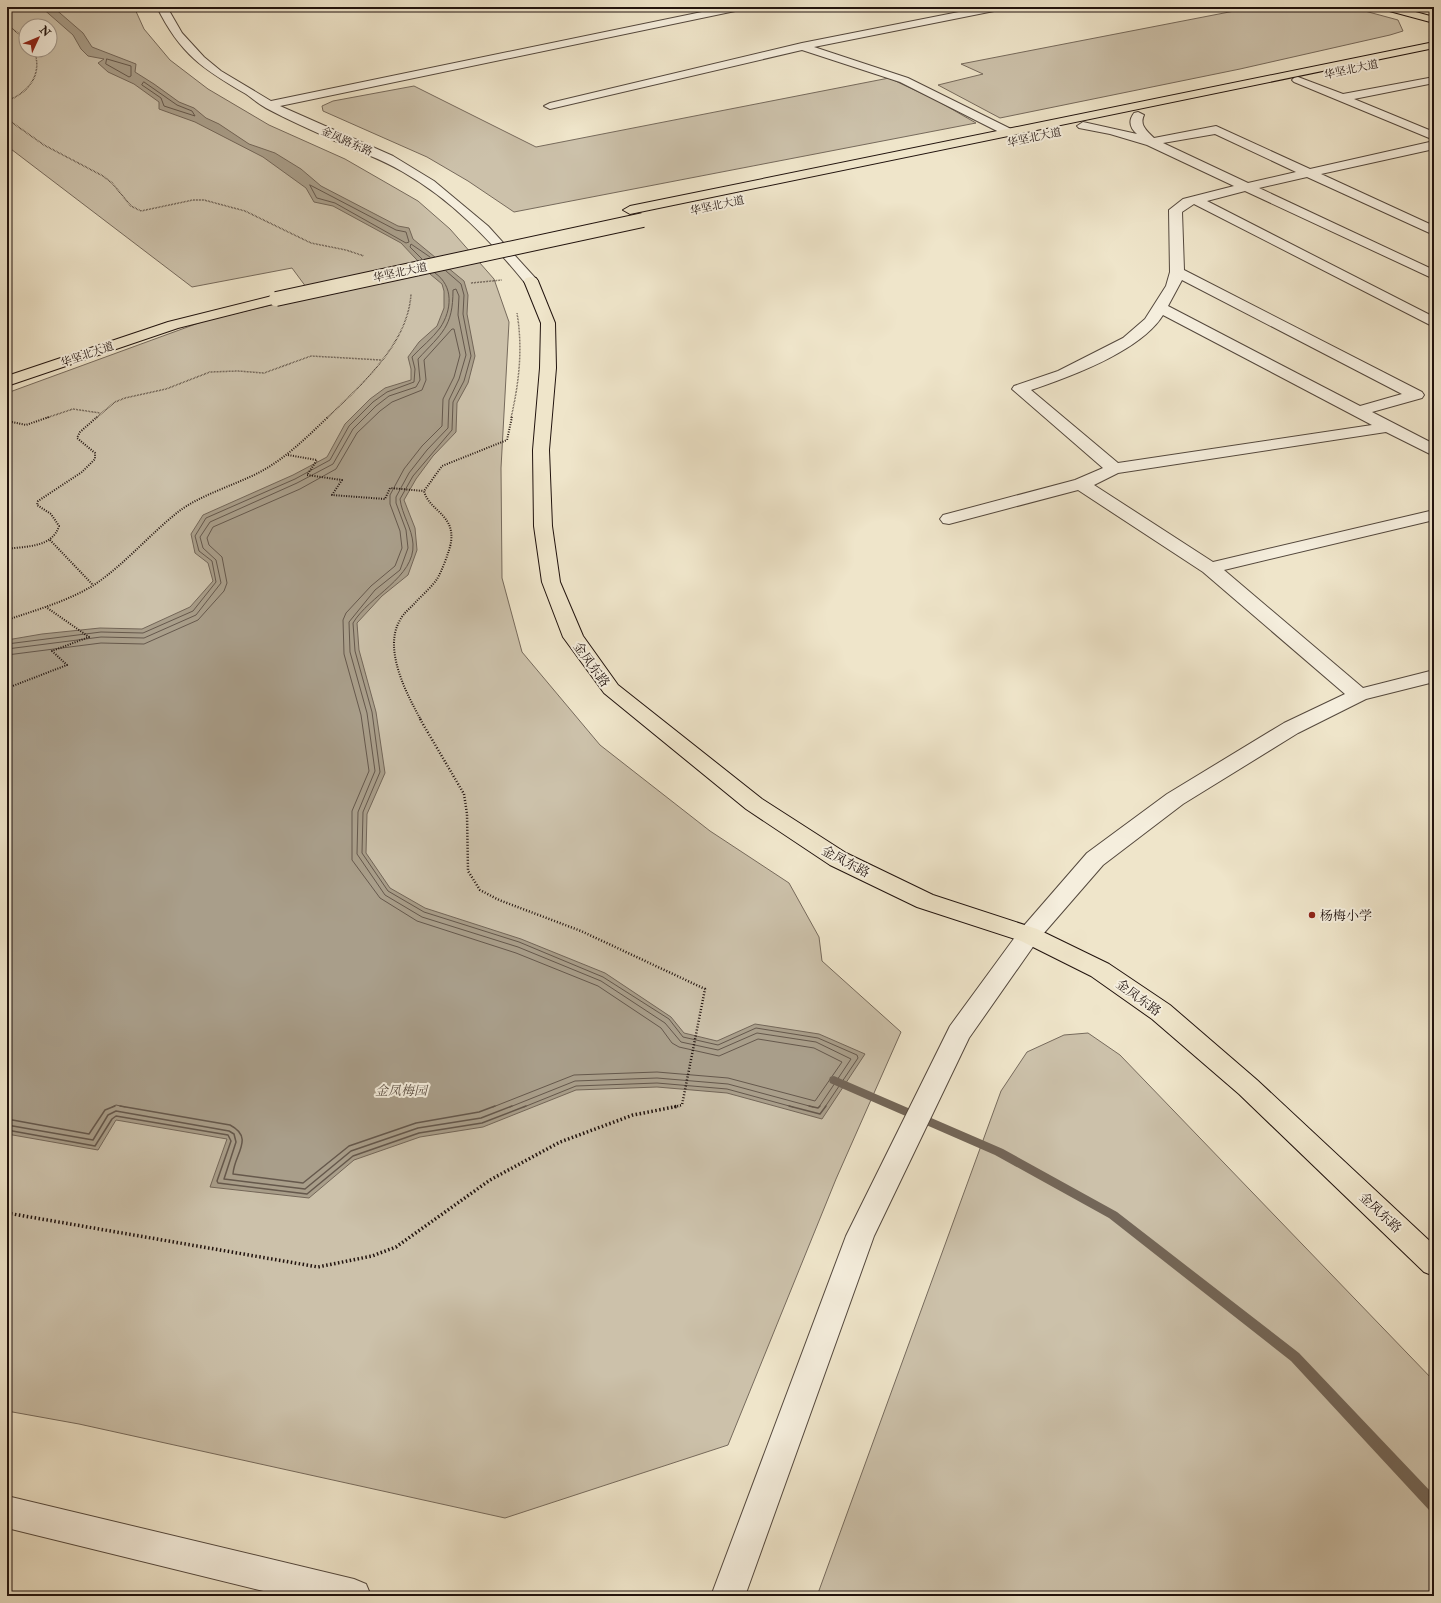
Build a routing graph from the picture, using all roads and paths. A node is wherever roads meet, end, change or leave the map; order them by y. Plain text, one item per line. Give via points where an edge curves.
1 (162, 7) edge
2 (702, 7) edge
3 (740, 7) edge
4 (999, 7) edge
5 (1386, 7) edge
6 (1434, 20) edge
7 (7, 25) edge
8 (18, 33) edge
9 (1434, 45) edge
10 (802, 46) junction
11 (1434, 52) edge
12 (36, 58) edge
13 (1298, 80) junction
14 (1434, 80) edge
15 (258, 97) junction
16 (1342, 98) junction
17 (7, 101) edge
18 (269, 105) junction
19 (550, 106) dead end
20 (1138, 115) junction
21 (7, 119) edge
22 (1083, 126) junction
23 (1007, 132) junction
24 (1434, 136) edge
25 (1151, 142) junction
26 (1434, 144) edge
27 (889, 169) dead end
28 (1308, 173) junction
29 (1245, 187) junction
30 (1196, 200) junction
31 (647, 220) dead end
32 (1434, 231) edge
33 (370, 260) dead end
34 (1176, 272) junction
35 (500, 274) dead end
36 (1434, 275) edge
37 (504, 280) dead end
38 (532, 280) joint
39 (411, 289) dead end
40 (1160, 308) junction
41 (517, 312) dead end
42 (1434, 323) edge
43 (382, 360) junction
44 (7, 368) edge
45 (7, 381) edge
46 (1359, 411) junction
47 (101, 413) junction
48 (7, 421) edge
49 (1390, 428) junction
50 (1434, 451) edge
51 (288, 455) junction
52 (1114, 470) junction
53 (1081, 484) junction
54 (424, 491) junction
55 (1434, 515) edge
56 (948, 519) dead end
57 (50, 540) junction
58 (7, 549) edge
59 (1210, 568) junction
60 (93, 585) junction
61 (45, 606) junction
62 (7, 620) edge
63 (1434, 676) edge
64 (7, 684) edge
65 (1359, 695) junction
66 (1029, 935) junction
67 (7, 1213) edge
68 (1434, 1263) edge
69 (7, 1512) edge
70 (354, 1596) edge
71 (728, 1596) edge

1 - 15 street, 金凤路东路 via 170,24 190,49 216,72
2 - 15 street
3 - 18 street
4 - 10 street
5 - 6 main road
7 - 8 path
9 - 23 main road, 华坚北大道
10 - 19 street
10 - 23 street via 904,80
11 - 13 main road, 华坚北大道
12 - 17 path via 36,68 26,90
13 - 16 street
13 - 20 main road, 华坚北大道
14 - 16 street
15 - 18 street, 金凤路东路
16 - 24 street
18 - 38 street, 金凤路东路 via 389,159 425,181 482,226
20 - 22 main road, 华坚北大道
20 - 25 street via 1137,128
21 - 33 path via 15,127 106,177 135,209 141,211 204,200 245,211 311,243 358,253
22 - 25 street
22 - 27 main road, 华坚北大道
23 - 44 main road, 华坚北大道 via 264,288 160,317
25 - 28 street via 1216,130
25 - 29 street
26 - 28 street
28 - 29 street
28 - 32 street
29 - 30 street
29 - 36 street
30 - 34 street via 1176,210
30 - 42 street
31 - 45 main road, 华坚北大道, bridge via 276,299 173,325
34 - 40 street via 1174,286
34 - 46 street via 1416,395
35 - 37 path
38 - 66 main road, 金凤东路 via 548,323 548,368 541,450 543,526 551,582 573,637 611,690 754,804 838,859 925,901
39 - 43 path via 410,310 394,344
40 - 46 street
40 - 52 street via 1151,322 1128,340 1063,374 1020,389
41 - 54 path via 522,352 507,440 442,466
43 - 47 path via 311,356 264,373 210,372 166,389 125,398
43 - 51 path via 332,414
46 - 49 street
47 - 48 path via 73,409 26,425
47 - 57 path via 77,438 95,453 95,459 82,472 38,501 37,505 51,514 59,526
49 - 50 street
49 - 52 street
51 - 54 path via 317,460 307,475 342,480 332,495 385,499 390,488
51 - 60 path via 260,472 179,511 129,558
52 - 53 street
53 - 56 street
53 - 59 street
54 - 67 path via 426,499 443,514 449,524 450,542 437,579 400,619 393,636 395,660 413,706 464,794 468,871 480,890 499,900 581,931 705,989 682,1105 633,1115 560,1142 490,1180 396,1247 372,1256 318,1267
55 - 59 street
57 - 58 path via 26,548
57 - 60 path
59 - 65 street
60 - 61 path
61 - 62 path
61 - 64 path via 89,637 52,651 67,665 10,687
63 - 65 street
65 - 66 street via 1291,728 1175,799 1095,859
66 - 68 main road, 金凤东路 via 1100,970 1161,1012 1248,1087
66 - 71 street via 960,1033 860,1236
69 - 70 street

